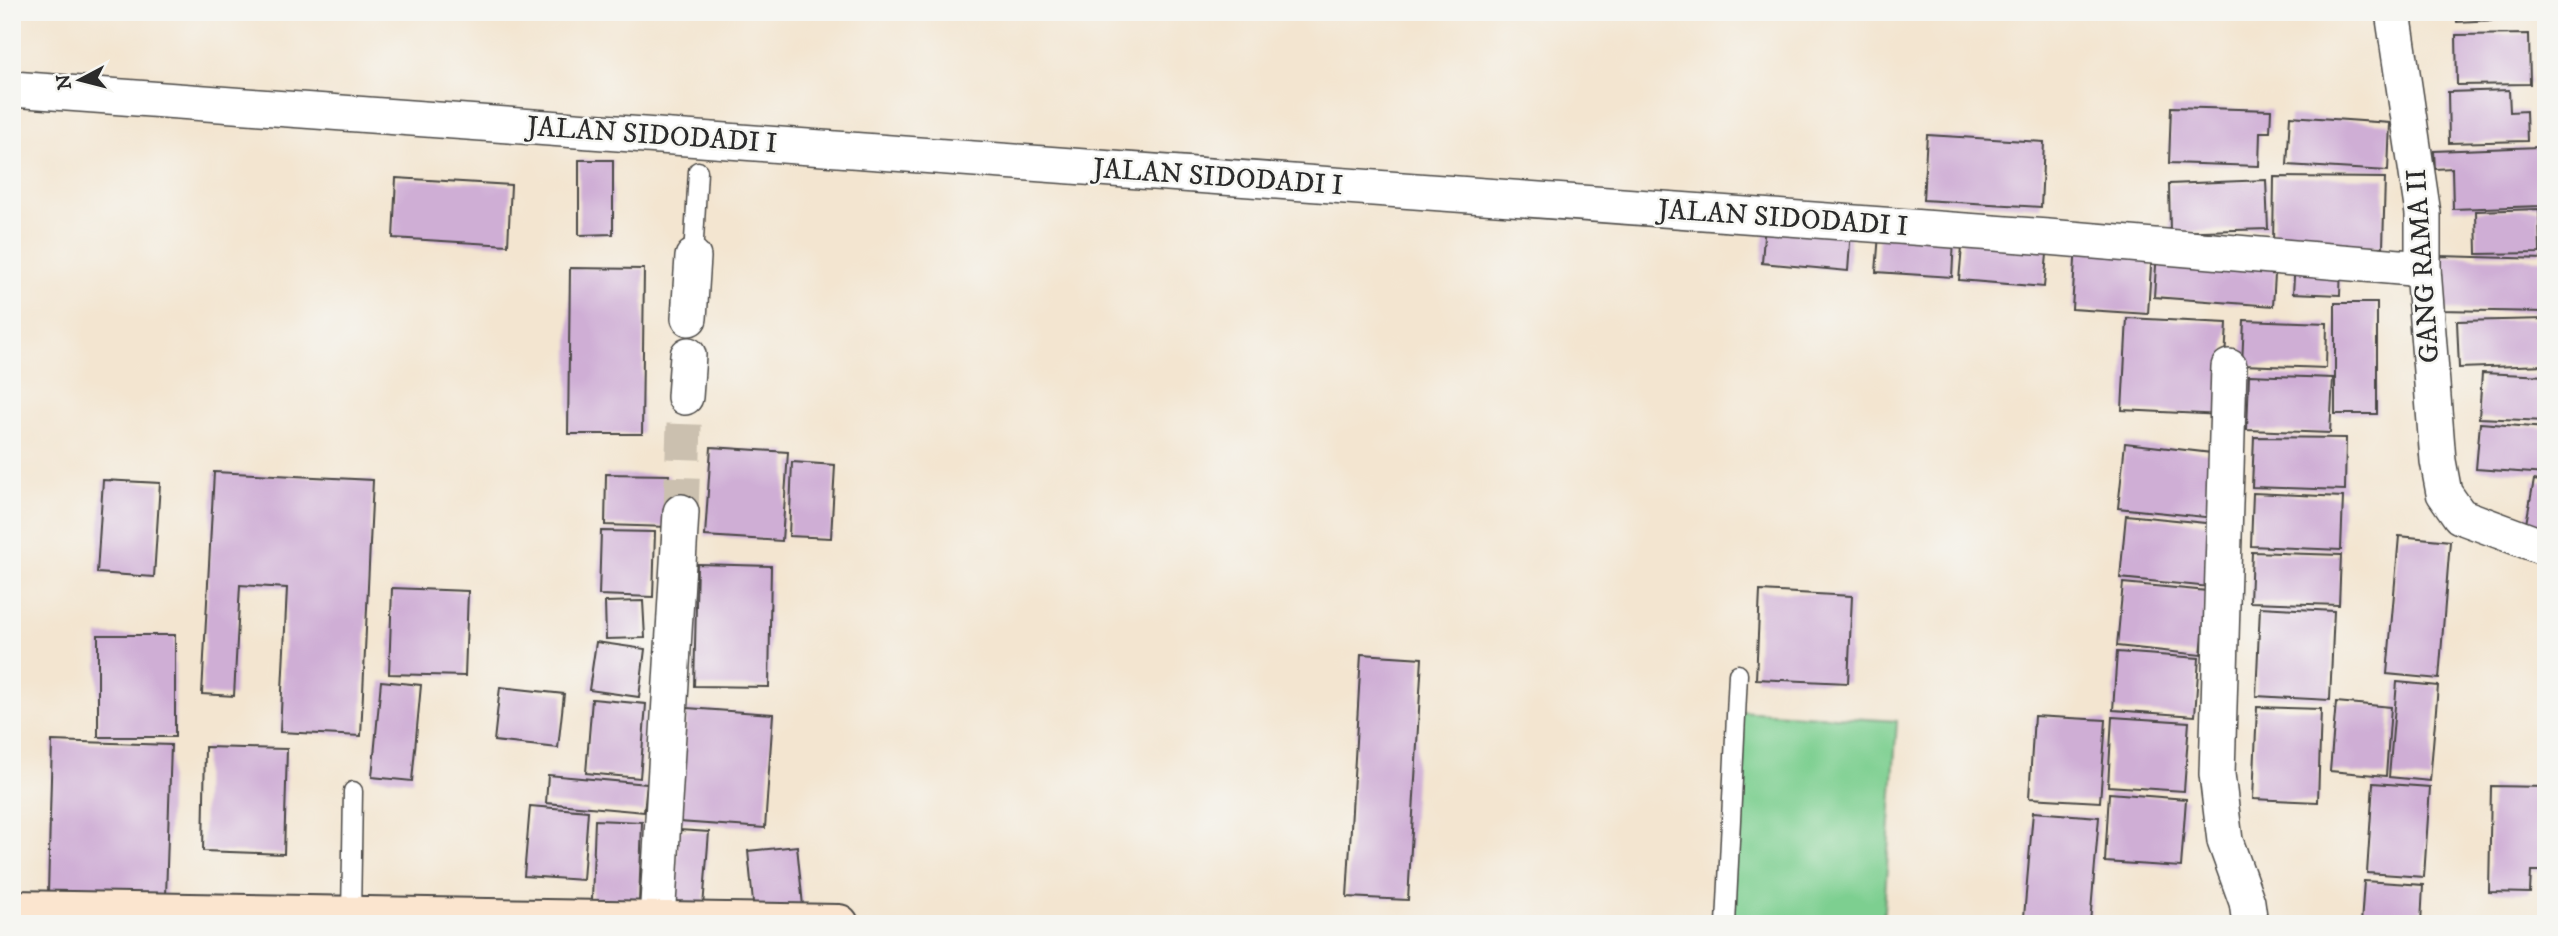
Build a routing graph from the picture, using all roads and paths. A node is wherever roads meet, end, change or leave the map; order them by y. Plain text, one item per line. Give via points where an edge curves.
1 (2393, 12) edge
2 (12, 89) edge
3 (698, 172) dead end
4 (693, 257) joint
5 (2423, 269) junction
6 (689, 318) dead end
7 (688, 355) dead end
8 (2230, 368) dead end
9 (685, 397) tunnel mouth
10 (681, 512) tunnel mouth
11 (2546, 548) edge
12 (1738, 674) dead end
13 (353, 791) dead end
14 (12, 910) edge
15 (351, 916) junction
16 (657, 921) junction
17 (839, 924) edge
18 (1726, 924) edge
19 (2250, 924) edge

1 - 5 street, GANG RAMA II via 2423,214
2 - 5 street, JALAN SIDODADI I via 1993,233
3 - 4 lane
4 - 6 street
5 - 11 street, GANG RAMA II via 2444,493 2460,516
7 - 9 street
8 - 19 street via 2217,774 2225,841
10 - 16 street
12 - 18 lane
13 - 15 lane
14 - 15 street
15 - 16 street
16 - 17 street

